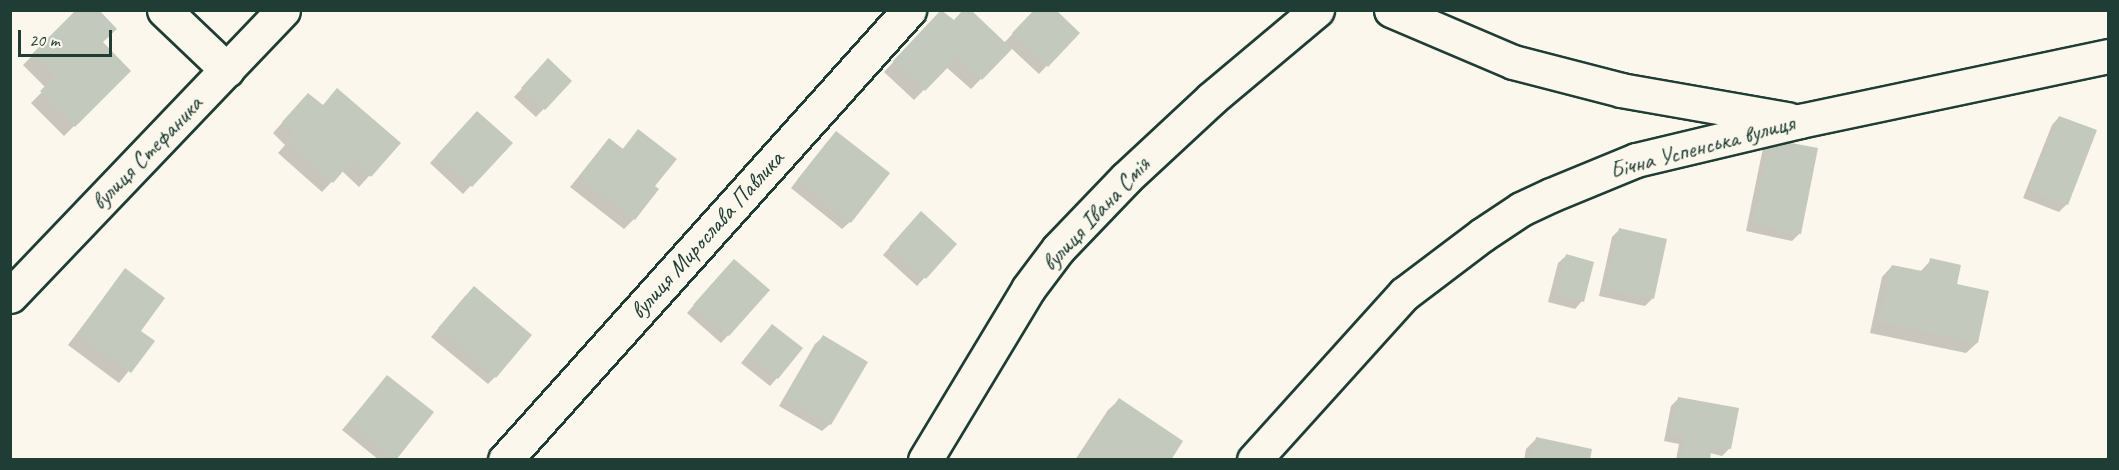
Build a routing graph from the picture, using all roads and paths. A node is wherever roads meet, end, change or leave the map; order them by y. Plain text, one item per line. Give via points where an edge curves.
1 (164, 10) edge
2 (283, 10) edge
3 (909, 10) edge
4 (1317, 10) edge
5 (1391, 10) edge
6 (2109, 56) edge
7 (227, 70) junction
8 (1800, 121) junction
9 (10, 296) edge
10 (506, 459) edge
11 (925, 459) edge
12 (1254, 459) edge

1 - 7 street
2 - 7 street, вулиця Стефаника
3 - 10 street, вулиця Мирослава Павлика
4 - 11 street, вулиця Івана Смія via 1212,98 1126,178 1058,249 1028,289
5 - 8 street via 1513,62 1622,90
6 - 8 street, Бічна Успенська вулиця
7 - 9 street, вулиця Стефаника
8 - 12 street, Бічна Успенська вулиця via 1636,160 1521,209 1404,294

